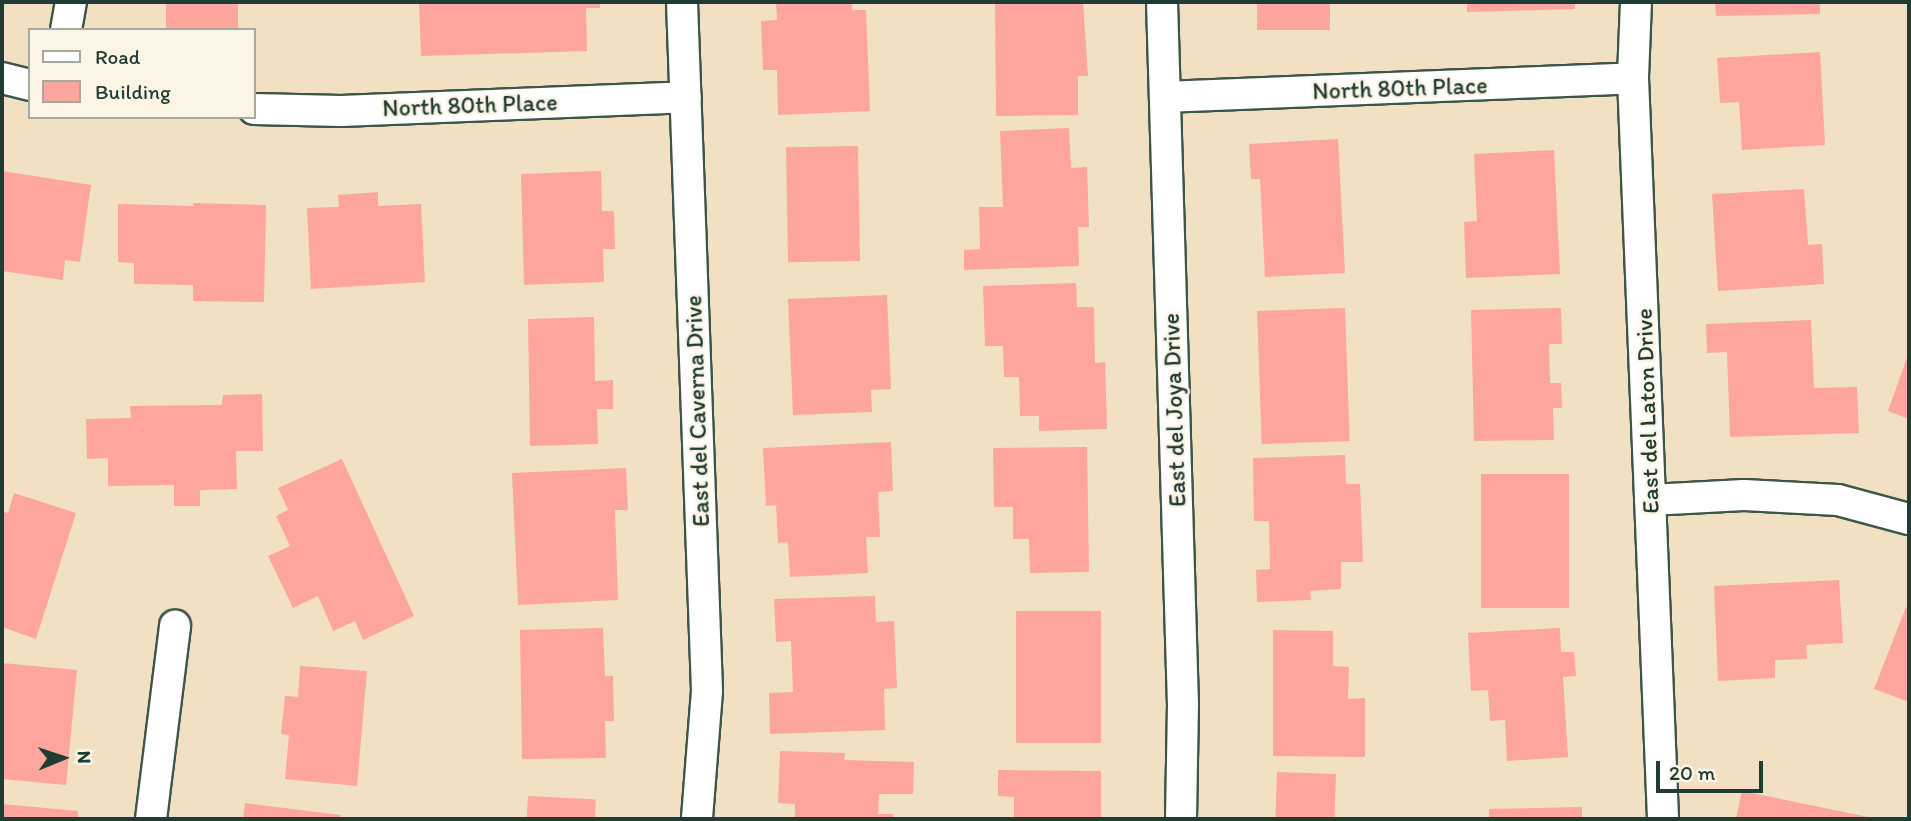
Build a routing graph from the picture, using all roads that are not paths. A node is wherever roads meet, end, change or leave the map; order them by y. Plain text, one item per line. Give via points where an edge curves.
1 (71, 2) edge
2 (682, 2) edge
3 (1163, 2) edge
4 (1636, 2) edge
5 (66, 28) edge
6 (2, 78) edge
7 (1633, 78) junction
8 (28, 84) edge
9 (686, 97) junction
10 (1166, 97) junction
11 (256, 109) edge
12 (1650, 499) junction
13 (1909, 519) edge
14 (174, 625) dead end
15 (151, 819) edge
16 (697, 819) edge
17 (1181, 819) edge
18 (1663, 819) edge

1 - 5 street
2 - 9 street, East del Caverna Drive
3 - 10 street, East del Joya Drive
4 - 7 street, East del Laton Drive
6 - 8 street
7 - 10 street, North 80th Place
7 - 12 street, East del Laton Drive
9 - 11 street, North 80th Place via 341,111
9 - 16 street, East del Caverna Drive via 707,691
10 - 17 street, East del Joya Drive via 1183,704
12 - 13 street via 1744,495 1838,500
12 - 18 street, East del Laton Drive
14 - 15 street

